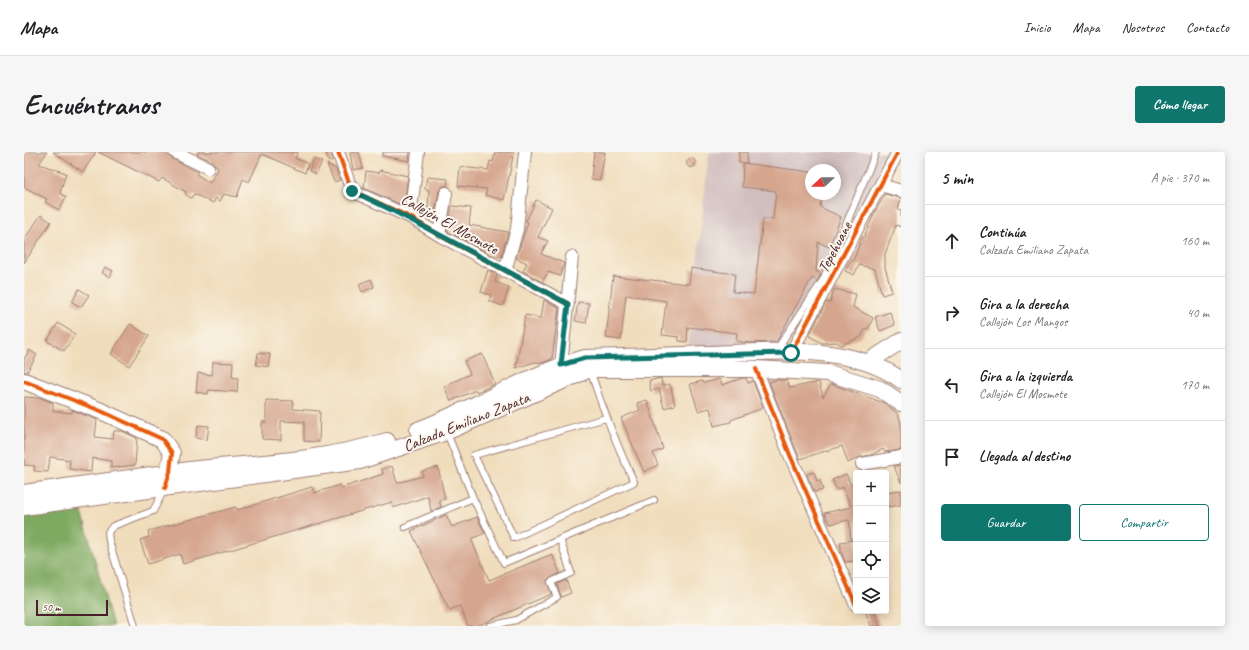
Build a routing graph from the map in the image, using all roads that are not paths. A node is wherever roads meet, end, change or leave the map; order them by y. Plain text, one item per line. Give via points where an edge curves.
1 (175, 152) edge
2 (338, 152) edge
3 (418, 152) edge
4 (525, 152) edge
5 (876, 152) edge
6 (898, 152) edge
7 (208, 168) dead end
8 (881, 185) junction
9 (901, 190) edge
10 (446, 193) dead end
11 (410, 217) junction
12 (439, 235) junction
13 (572, 257) dead end
14 (505, 271) junction
15 (568, 304) junction
16 (901, 341) edge
17 (775, 352) junction
18 (791, 353) junction
19 (868, 362) junction
20 (561, 365) junction
21 (590, 369) junction
22 (756, 369) junction
23 (895, 376) edge
24 (24, 380) edge
25 (880, 389) junction
26 (901, 403) edge
27 (606, 418) junction
28 (446, 432) junction
29 (901, 457) edge
30 (862, 464) dead end
31 (170, 472) junction
32 (165, 488) junction
33 (24, 493) edge
34 (473, 498) junction
35 (654, 500) dead end
36 (24, 507) edge
37 (405, 527) dead end
38 (560, 539) junction
39 (853, 598) edge
40 (135, 626) edge
41 (490, 626) edge

1 - 7 street
2 - 11 street, Callejón El Mosmote via 352,191
3 - 11 street
4 - 14 street via 517,229
5 - 17 lane via 823,280
6 - 8 street, Tepehuane
8 - 9 street
8 - 18 street, Tepehuane
10 - 12 street
11 - 12 street, Callejón El Mosmote
12 - 14 street, Callejón El Mosmote
13 - 15 street
14 - 15 street, Callejón El Mosmote
15 - 20 street
16 - 19 main road
17 - 18 main road, Calzada Emiliano Zapata
17 - 20 main road, Calzada Emiliano Zapata via 585,358
18 - 19 main road, Calzada Emiliano Zapata via 827,353
19 - 23 main road, Calzada Emiliano Zapata
20 - 31 main road, Calzada Emiliano Zapata via 443,421 356,450 328,456
21 - 22 main road, Calzada Emiliano Zapata
21 - 27 lane
21 - 28 main road, Calzada Emiliano Zapata
22 - 25 main road, Calzada Emiliano Zapata via 828,373
22 - 39 street via 790,455
23 - 25 main road
24 - 31 main road via 162,439 172,452
25 - 26 main road, Calzada Emiliano Zapata
27 - 27 lane via 634,482 514,538 474,455
28 - 32 main road, Calzada Emiliano Zapata via 360,461
28 - 34 lane
29 - 30 street
31 - 32 main road
31 - 33 main road, Calzada Emiliano Zapata
32 - 36 main road, Calzada Emiliano Zapata
32 - 40 lane via 153,511 113,526 108,532
34 - 37 lane
34 - 38 lane via 504,563
35 - 38 lane
38 - 41 lane via 571,574 551,582 557,597 516,620

